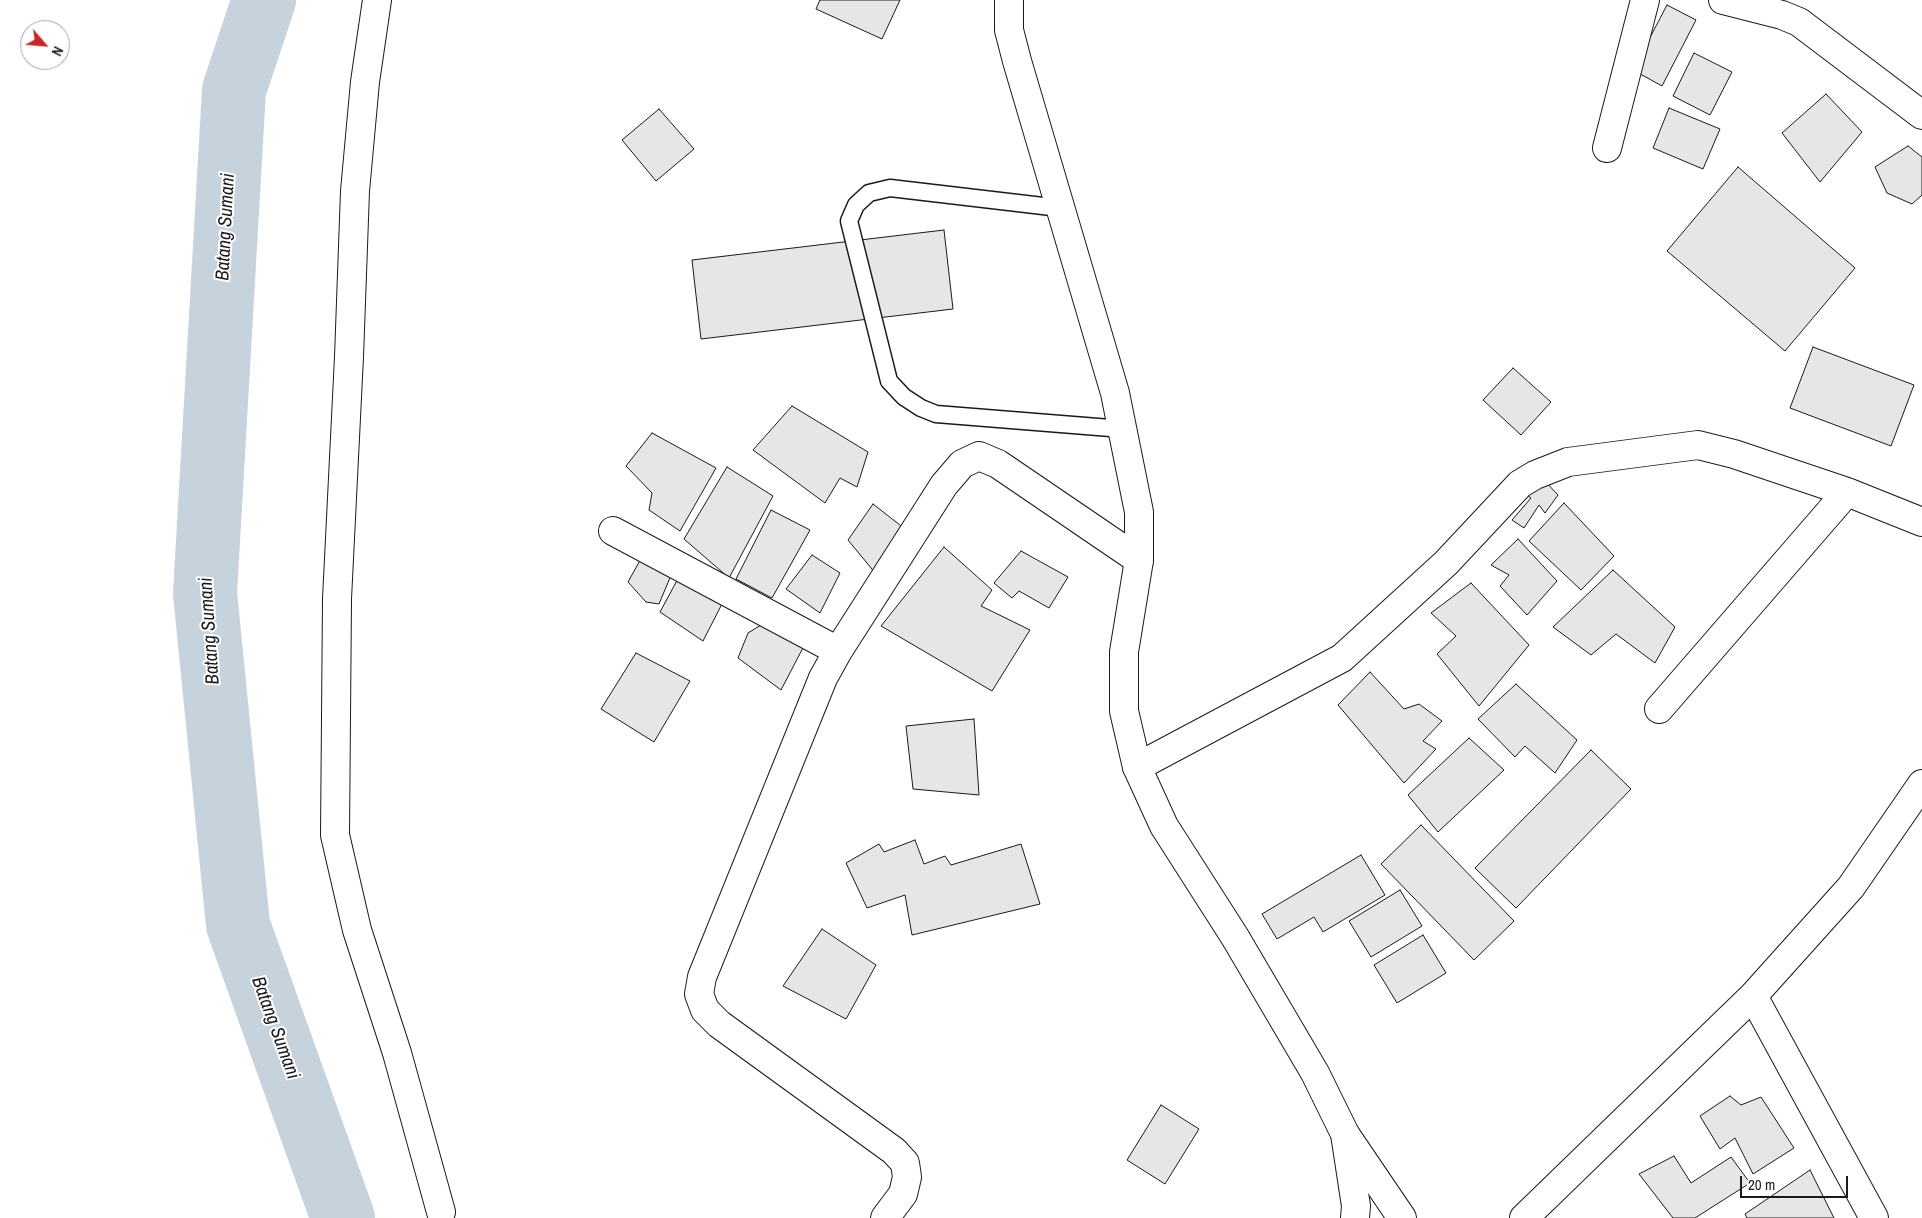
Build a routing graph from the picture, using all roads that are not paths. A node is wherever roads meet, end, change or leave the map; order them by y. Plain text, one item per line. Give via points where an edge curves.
1 (377, 0) edge
2 (1009, 0) edge
3 (1645, 0) edge
4 (1723, 0) edge
5 (1922, 116) edge
6 (1607, 148) dead end
7 (1060, 208) junction
8 (1123, 428) junction
9 (1847, 492) junction
10 (1922, 522) edge
11 (613, 531) dead end
12 (1139, 560) junction
13 (838, 650) junction
14 (1659, 710) dead end
15 (1137, 767) junction
16 (1922, 784) edge
17 (1753, 996) junction
18 (1345, 1134) junction
19 (441, 1212) dead end
20 (885, 1218) edge
21 (1355, 1218) edge
22 (1402, 1218) edge
23 (1524, 1218) edge
24 (1874, 1218) edge

1 - 19 main road via 365,82 355,192 337,598 335,835 357,930 397,1053
2 - 7 main road via 1009,30
3 - 6 main road
4 - 5 main road via 1799,22
7 - 8 main road
7 - 8 lane via 890,188 869,194 856,205 850,221 890,381 904,397 936,414
8 - 12 main road via 1139,512
9 - 10 main road
9 - 14 main road
9 - 15 main road via 1698,445 1584,459 1548,469 1520,484 1446,563 1342,658
11 - 13 main road
12 - 13 main road via 998,464 979,456 962,464 944,485
12 - 15 main road via 1124,662 1124,710
13 - 20 main road via 823,678 702,977 699,994 704,1010 719,1024 894,1151 905,1163 907,1177 903,1194
15 - 18 main road via 1164,826 1235,937 1315,1073
16 - 17 main road via 1850,888
17 - 23 main road
17 - 24 main road
18 - 21 main road
18 - 22 main road

